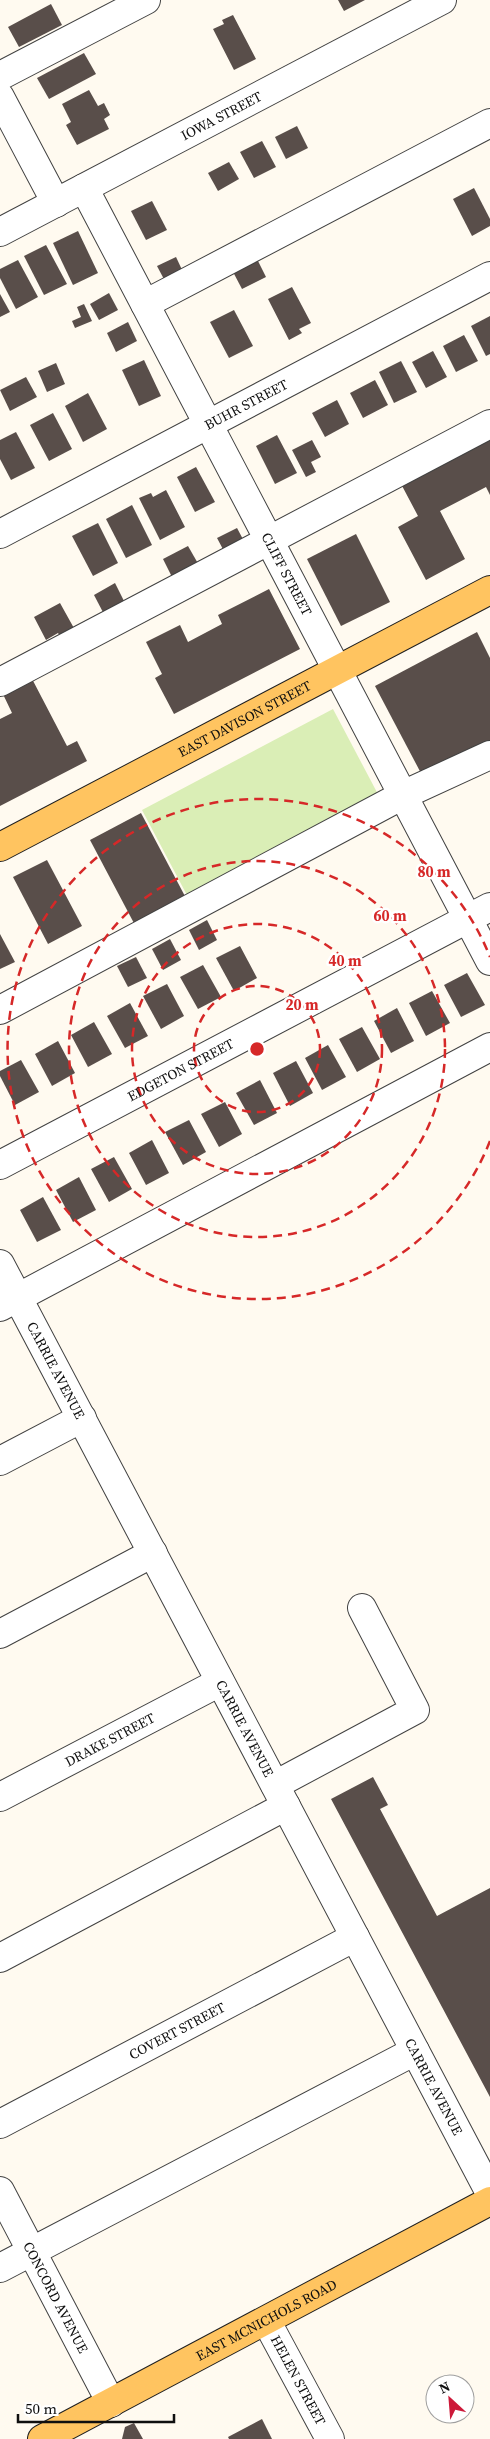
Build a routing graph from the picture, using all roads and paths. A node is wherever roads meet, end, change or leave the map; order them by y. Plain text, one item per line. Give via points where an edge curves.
1 (146, 0) edge
2 (442, 0) edge
3 (0, 76) edge
4 (0, 97) edge
5 (490, 123) edge
6 (84, 188) junction
7 (56, 202) junction
8 (0, 232) edge
9 (490, 276) edge
10 (145, 304) junction
11 (490, 424) edge
12 (208, 425) junction
13 (0, 534) edge
14 (268, 540) junction
15 (490, 590) edge
16 (336, 670) junction
17 (0, 682) edge
18 (490, 755) edge
19 (403, 795) junction
20 (0, 847) edge
21 (479, 913) edge
22 (490, 961) edge
23 (0, 1010) edge
24 (490, 1047) edge
25 (0, 1165) edge
26 (0, 1264) edge
27 (9, 1302) edge
28 (82, 1418) junction
29 (0, 1461) edge
30 (153, 1553) junction
31 (362, 1608) dead end
32 (0, 1634) edge
33 (220, 1682) junction
34 (280, 1796) junction
35 (0, 1797) edge
36 (355, 1937) junction
37 (0, 1958) edge
38 (415, 2051) junction
39 (0, 2124) edge
40 (0, 2191) edge
41 (490, 2193) edge
42 (490, 2201) edge
43 (32, 2251) junction
44 (0, 2268) edge
45 (267, 2322) junction
46 (111, 2402) junction
47 (42, 2439) edge
48 (330, 2439) edge

1 - 3 street
2 - 6 street, IOWA STREET
4 - 7 street
5 - 10 street
6 - 7 street, IOWA STREET
6 - 10 street, CLIFF STREET
7 - 8 street, IOWA STREET
9 - 12 street, BUHR STREET
10 - 12 street, CLIFF STREET
11 - 14 street
12 - 13 street, BUHR STREET
12 - 14 street, CLIFF STREET
14 - 16 street, CLIFF STREET
14 - 17 street
15 - 16 main road, EAST DAVISON STREET
16 - 19 street, CLIFF STREET
16 - 20 main road, EAST DAVISON STREET
18 - 19 street
19 - 21 street, CLIFF STREET
19 - 23 street
21 - 22 street, CLIFF STREET
21 - 25 street, EDGETON STREET
24 - 27 street
26 - 27 street, CARRIE AVENUE
27 - 28 street, CARRIE AVENUE
28 - 29 street
28 - 30 street, CARRIE AVENUE
30 - 32 street
30 - 33 street, CARRIE AVENUE
31 - 34 street via 415,1710
33 - 34 street, CARRIE AVENUE
33 - 35 street, DRAKE STREET
34 - 36 street, CARRIE AVENUE
34 - 37 street
36 - 38 street, CARRIE AVENUE
36 - 39 street, COVERT STREET
38 - 41 street, CARRIE AVENUE
38 - 43 street
40 - 43 street, CONCORD AVENUE
42 - 45 main road, EAST MCNICHOLS ROAD
43 - 44 street
43 - 46 street, CONCORD AVENUE
45 - 46 main road, EAST MCNICHOLS ROAD
45 - 48 street, HELEN STREET
46 - 47 main road, EAST MCNICHOLS ROAD

